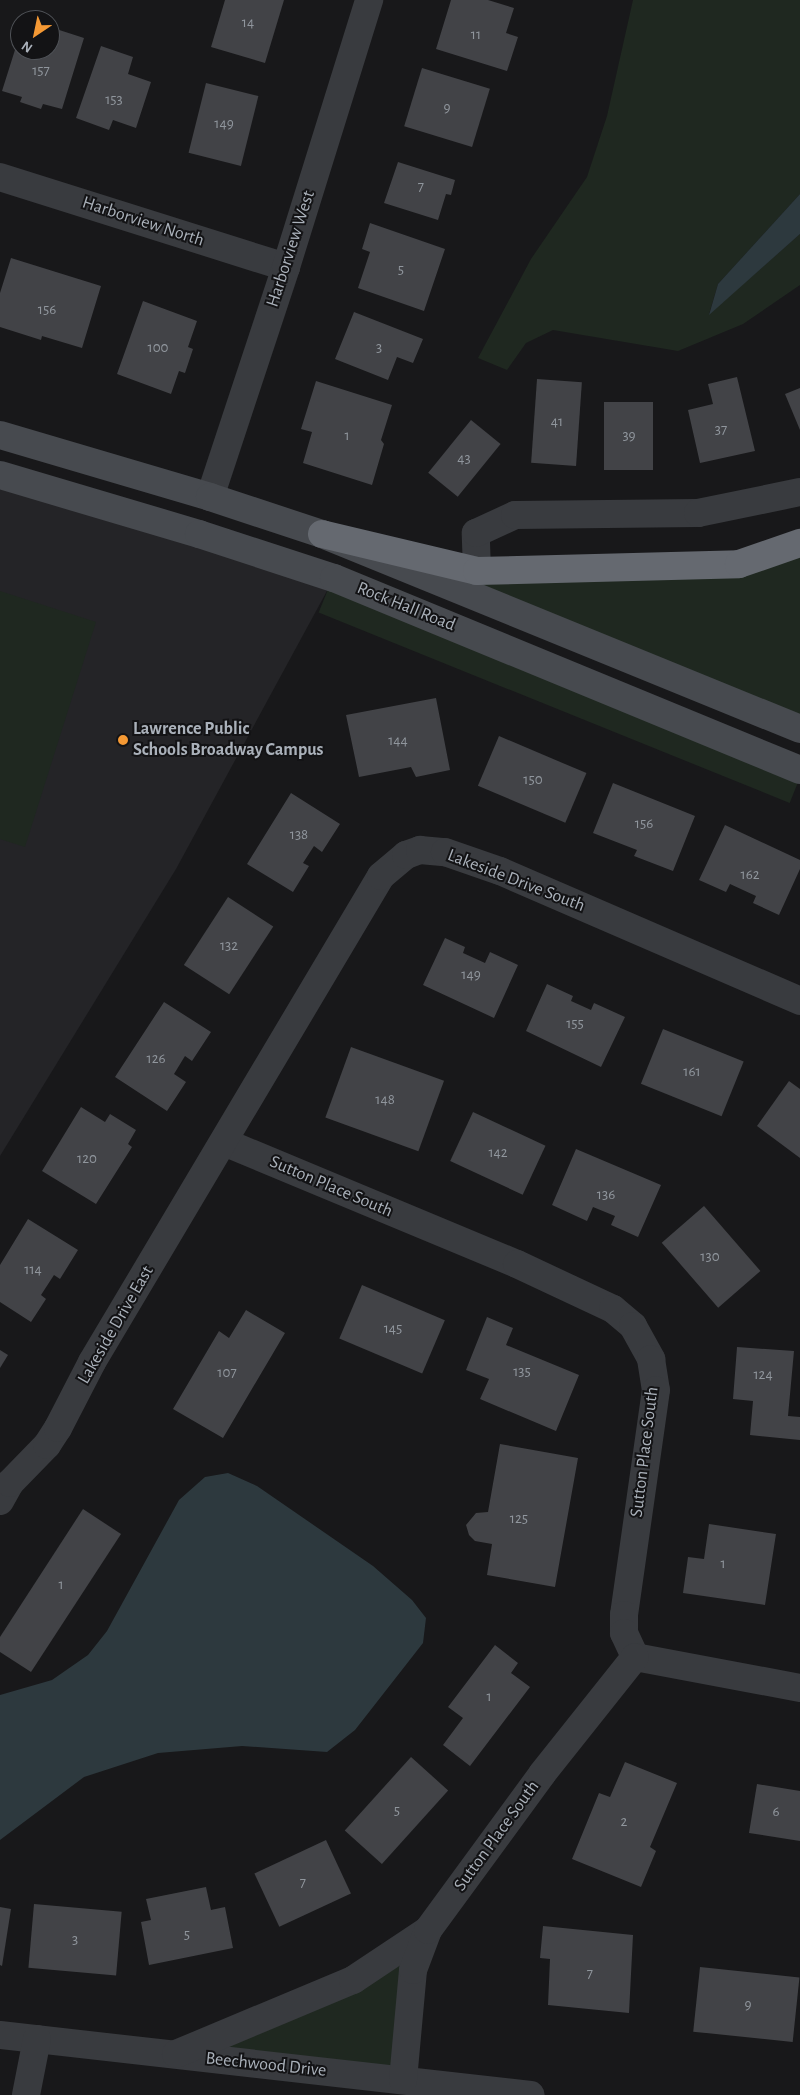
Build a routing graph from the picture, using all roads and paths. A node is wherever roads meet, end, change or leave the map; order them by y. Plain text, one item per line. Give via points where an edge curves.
1 (369, 0) edge
2 (0, 177) edge
3 (286, 267) junction
4 (0, 435) edge
5 (0, 475) edge
6 (800, 492) edge
7 (210, 497) junction
8 (322, 534) junction
9 (800, 543) edge
10 (477, 571) junction
11 (800, 728) edge
12 (800, 770) edge
13 (800, 1001) edge
14 (224, 1142) junction
15 (0, 1501) edge
16 (635, 1657) junction
17 (800, 1688) edge
18 (428, 1930) junction
19 (0, 2036) edge
20 (37, 2040) junction
21 (174, 2054) junction
22 (403, 2080) junction
23 (26, 2095) edge
24 (531, 2095) edge

1 - 3 street, Harborview West
2 - 3 street, Harborview North
3 - 7 street, Harborview West
4 - 7 main road, Rock Hall Road
5 - 12 main road, Rock Hall Road via 334,578
6 - 10 street via 698,513 515,514 476,533
7 - 8 main road, Rock Hall Road
8 - 10 highway
8 - 11 main road, Rock Hall Road
9 - 10 highway via 739,564
13 - 14 street, Lakeside Drive South via 500,871 445,852 420,850 406,855 381,876
14 - 15 street, Lakeside Drive East via 92,1362 48,1445 10,1483
14 - 16 street, Sutton Place South via 517,1264 613,1309 634,1326 651,1359 656,1390 624,1615 624,1634
16 - 17 street
16 - 18 street, Sutton Place South via 542,1774
18 - 21 street, Sutton Place South via 353,1980
18 - 22 street, Sutton Place South via 413,1970
19 - 20 street, Beechwood Drive
20 - 21 street, Beechwood Drive
20 - 23 street
21 - 22 street, Beechwood Drive
22 - 24 street, Beechwood Drive

